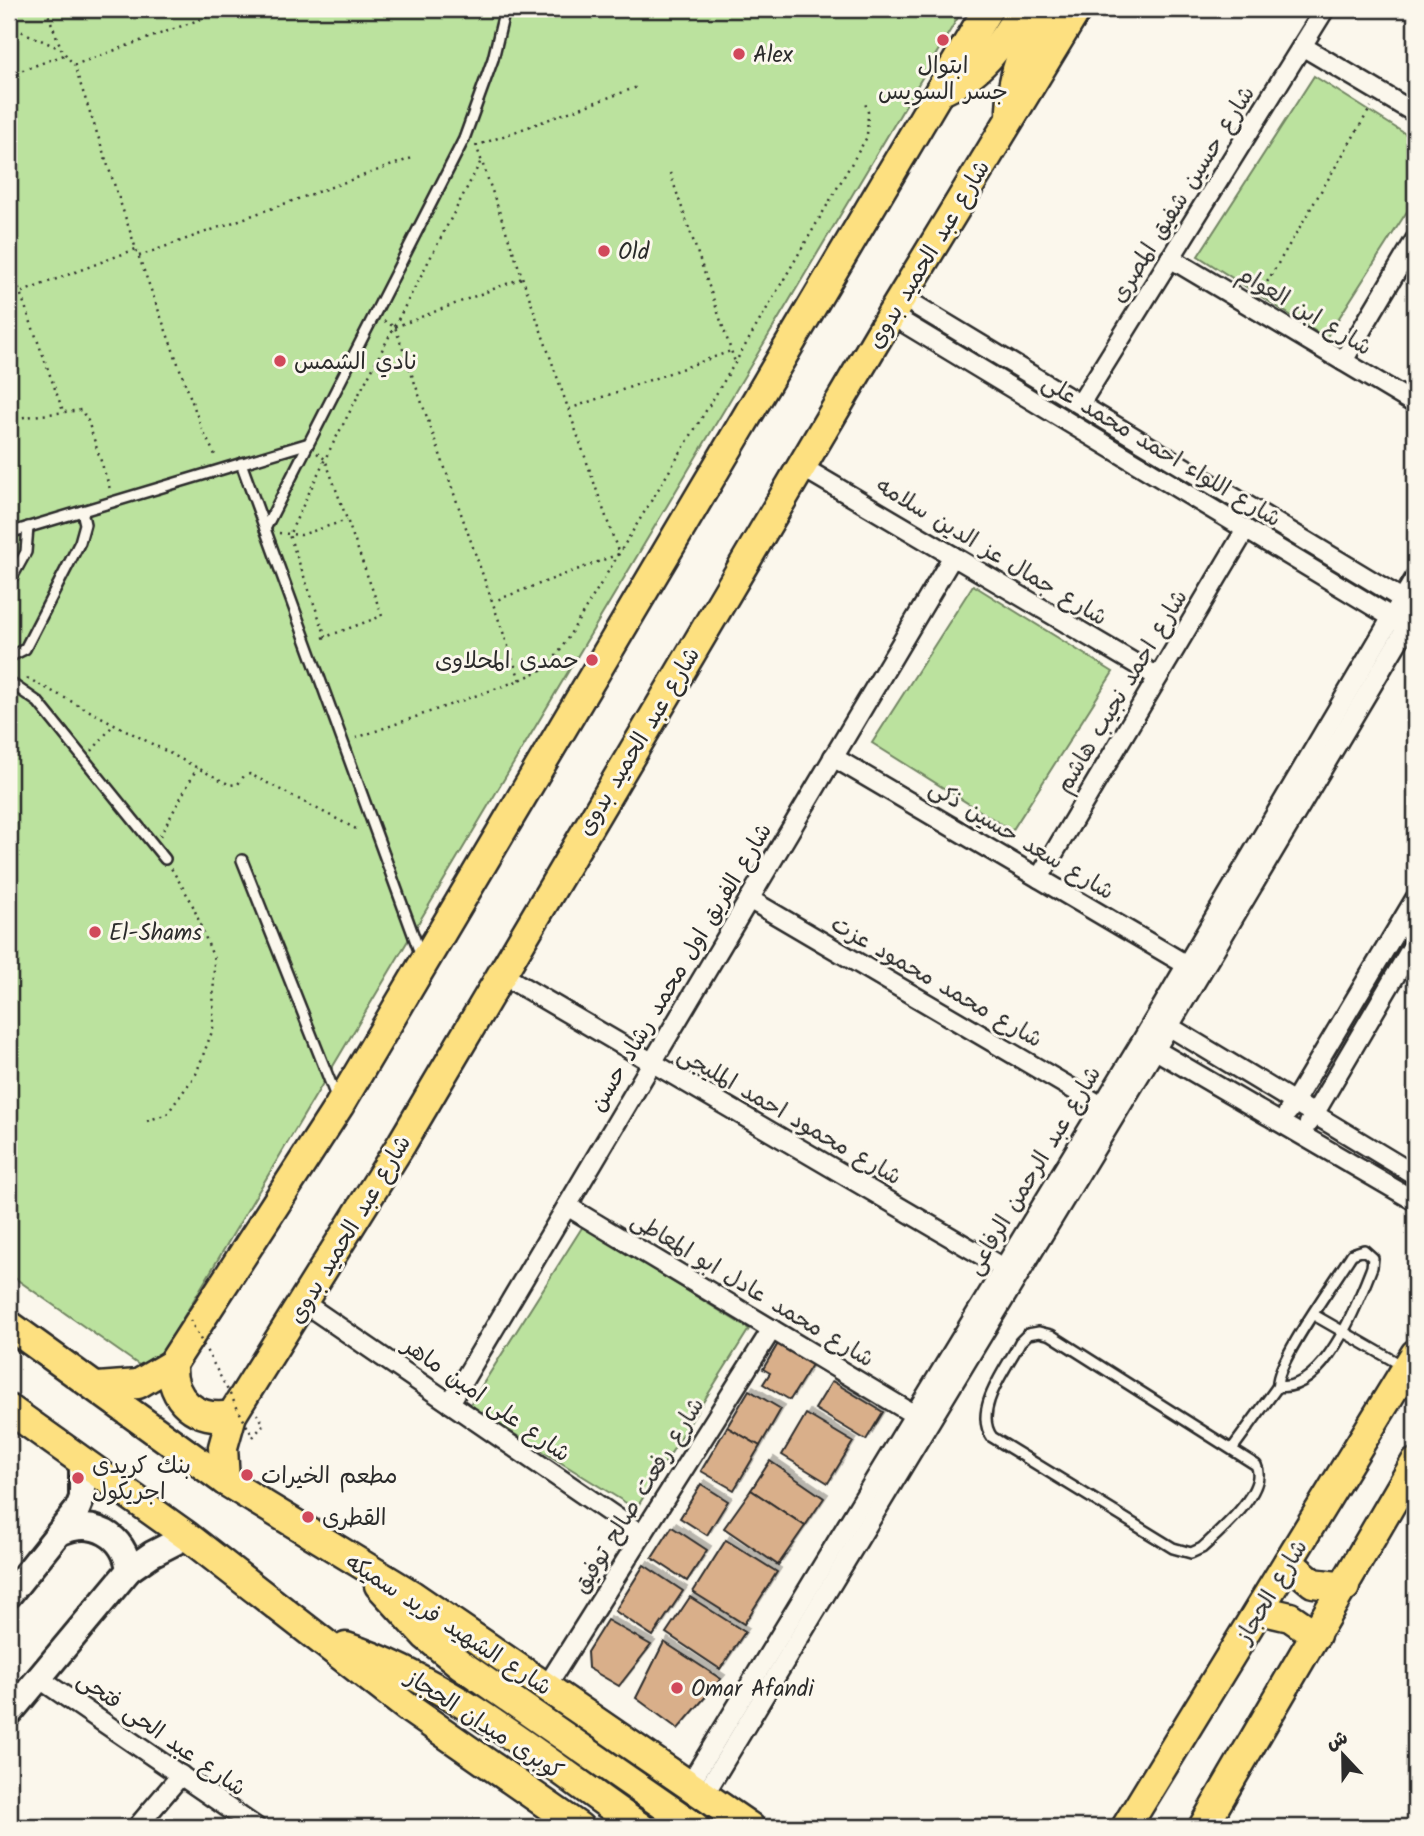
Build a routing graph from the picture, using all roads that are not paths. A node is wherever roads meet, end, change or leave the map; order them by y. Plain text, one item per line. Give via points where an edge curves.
1 (505, 9) edge
2 (988, 9) edge
3 (1022, 9) edge
4 (1045, 9) edge
5 (1077, 9) edge
6 (1325, 9) edge
7 (1302, 46) junction
8 (939, 92) junction
9 (1415, 113) edge
10 (1011, 116) junction
11 (1415, 240) edge
12 (1170, 258) junction
13 (897, 306) junction
14 (1342, 361) junction
15 (1080, 404) junction
16 (1415, 404) edge
17 (306, 444) junction
18 (241, 463) junction
19 (802, 467) junction
20 (82, 511) junction
21 (28, 527) junction
22 (265, 529) junction
23 (1246, 529) junction
24 (9, 533) edge
25 (953, 556) junction
26 (1415, 578) edge
27 (9, 583) edge
28 (1409, 603) edge
29 (1405, 619) edge
30 (9, 657) edge
31 (1158, 677) junction
32 (9, 682) edge
33 (834, 757) junction
34 (165, 859) road end
35 (242, 860) dead end
36 (1039, 878) junction
37 (749, 899) junction
38 (1415, 899) edge
39 (1415, 942) edge
40 (424, 964) junction
41 (1185, 964) junction
42 (501, 974) junction
43 (1153, 1017) junction
44 (1169, 1027) junction
45 (1148, 1046) junction
46 (652, 1062) junction
47 (1294, 1102) junction
48 (1100, 1105) junction
49 (339, 1106) junction
50 (1314, 1114) junction
51 (1281, 1123) junction
52 (1302, 1135) junction
53 (1415, 1175) edge
54 (1415, 1201) edge
55 (567, 1206) junction
56 (1002, 1267) junction
57 (1018, 1277) junction
58 (304, 1303) junction
59 (1314, 1315) junction
60 (9, 1325) edge
61 (772, 1329) junction
62 (1343, 1332) junction
63 (1411, 1361) edge
64 (172, 1364) junction
65 (98, 1387) junction
66 (1278, 1387) junction
67 (450, 1403) junction
68 (9, 1409) edge
69 (913, 1414) junction
70 (232, 1415) junction
71 (1232, 1449) junction
72 (82, 1461) junction
73 (1415, 1463) edge
74 (225, 1480) junction
75 (61, 1532) junction
76 (642, 1535) junction
77 (187, 1536) junction
78 (1288, 1562) junction
79 (129, 1570) junction
80 (367, 1570) junction
81 (1345, 1587) junction
82 (9, 1595) edge
83 (1260, 1610) junction
84 (1316, 1635) junction
85 (320, 1639) junction
86 (40, 1679) junction
87 (546, 1687) junction
88 (9, 1714) edge
89 (181, 1775) junction
90 (697, 1790) junction
91 (1125, 1826) edge
92 (1207, 1826) edge
93 (137, 1827) edge
94 (256, 1827) edge
95 (579, 1827) edge
96 (640, 1827) edge
97 (695, 1827) edge
98 (750, 1827) edge

1 - 17 lane via 493,59 464,139
2 - 8 main road
3 - 8 main road via 986,63
4 - 10 main road via 1018,61
5 - 10 main road, شارع عبد الحميد بدوى
6 - 7 street, شارع حسين شفيق المصرى
7 - 9 street
7 - 12 street, شارع حسين شفيق المصرى
8 - 40 main road
10 - 13 main road, شارع عبد الحميد بدوى
11 - 14 street
12 - 14 street, شارع ابن العوام
12 - 15 street, شارع حسين شفيق المصرى
13 - 15 street, شارع اللواء احمد محمد على
13 - 19 main road, شارع عبد الحميد بدوى
13 - 23 street, شارع اللواء احمد محمد على
14 - 16 street, شارع ابن العوام
15 - 28 street, شارع اللواء احمد محمد على
17 - 18 lane
17 - 22 lane
18 - 20 lane
18 - 22 lane
19 - 25 street, شارع جمال عز الدين سلامه
19 - 42 main road, شارع عبد الحميد بدوى
20 - 21 lane
20 - 30 lane via 85,524 80,542 25,649
21 - 24 lane
21 - 27 lane via 26,551
22 - 40 lane
23 - 29 street, شارع اللواء احمد محمد على
23 - 31 street, شارع احمد نجيب هاشم
25 - 31 street, شارع جمال عز الدين سلامه
25 - 33 street, شارع الفريق اول محمد رشاد حسن
26 - 28 street, شارع عبد الرحمن الرفاعى
28 - 29 street, شارع عبد الرحمن الرفاعى
29 - 41 street, شارع عبد الرحمن الرفاعى
29 - 44 street, شارع عبد الرحمن الرفاعى
31 - 36 street, شارع احمد نجيب هاشم
32 - 34 lane via 38,702
33 - 36 street, شارع سعد حسين ذكى
33 - 37 street, شارع الفريق اول محمد رشاد حسن
35 - 49 lane
36 - 41 street, شارع سعد حسين ذكى
37 - 46 street, شارع الفريق اول محمد رشاد حسن
37 - 48 street, شارع محمد محمود عزت
38 - 47 street
39 - 50 street
40 - 49 main road
41 - 43 street, شارع عبد الرحمن الرفاعى
42 - 46 street, شارع محمود احمد المليجى
42 - 58 main road, شارع عبد الحميد بدوى
43 - 44 street
43 - 45 street, شارع عبد الرحمن الرفاعى
44 - 45 street, شارع عبد الرحمن الرفاعى
44 - 47 street
45 - 48 street, شارع عبد الرحمن الرفاعى
45 - 51 street
45 - 57 street, شارع عبد الرحمن الرفاعى
46 - 55 street, شارع الفريق اول محمد رشاد حسن
46 - 56 street, شارع محمود احمد المليجى
47 - 50 street
47 - 51 street
48 - 56 street, شارع عبد الرحمن الرفاعى
49 - 64 main road
50 - 52 street
50 - 53 street
51 - 52 street
52 - 54 street
55 - 61 street, شارع محمد عادل ابو المعاطى
55 - 67 street, شارع الفريق اول محمد رشاد حسن
56 - 57 street, شارع محمود احمد المليجى
56 - 69 street, شارع عبد الرحمن الرفاعى
57 - 90 street, شارع عبد الرحمن الرفاعى
58 - 67 street, شارع على امين ماهر
58 - 70 main road, شارع عبد الحميد بدوى
59 - 62 lane
59 - 62 lane via 1352,1254 1368,1252 1372,1267
59 - 66 lane via 1285,1360
60 - 65 main road, شارع الشهيد فريد سميكه
61 - 69 street, شارع محمد عادل ابو المعاطى
61 - 76 street, شارع رفعت صالح توفيق
62 - 63 lane
62 - 66 lane via 1318,1368 1291,1385
63 - 78 main road, شارع الحجاز
64 - 65 main road via 138,1384
64 - 70 main road via 173,1382 188,1406 204,1415
65 - 74 main road, شارع الشهيد فريد سميكه
66 - 71 lane
67 - 76 street, شارع على امين ماهر
68 - 72 main road
69 - 90 street, شارع عبد الرحمن الرفاعى
70 - 74 main road, شارع عبد الحميد بدوى via 223,1447
71 - 71 lane via 1040,1332 1028,1334 1020,1342 985,1413 992,1437 1185,1553 1202,1548 1258,1486 1256,1465
72 - 75 main road via 82,1498
72 - 77 main road
73 - 81 main road
74 - 80 main road, شارع الشهيد فريد سميكه
75 - 79 main road via 86,1526 110,1534 126,1554
75 - 82 main road
76 - 87 street, شارع رفعت صالح توفيق
77 - 79 main road
77 - 85 main road
78 - 81 main road via 1313,1583
78 - 83 main road, شارع الحجاز
79 - 86 main road
80 - 87 main road, شارع الشهيد فريد سميكه via 412,1595
80 - 97 main road, كوبرى ميدان الحجاز via 426,1636 460,1664
81 - 84 main road
83 - 84 main road via 1290,1617
83 - 91 main road, شارع الحجاز
84 - 92 main road
85 - 95 main road via 407,1707
85 - 96 main road, كوبرى ميدان الحجاز via 392,1665 441,1691
86 - 88 main road
86 - 89 street, شارع عبد الحى فتحى
87 - 90 main road, شارع الشهيد فريد سميكه
89 - 93 street
89 - 94 street, شارع عبد الحى فتحى
90 - 98 main road, شارع الشهيد فريد سميكه

